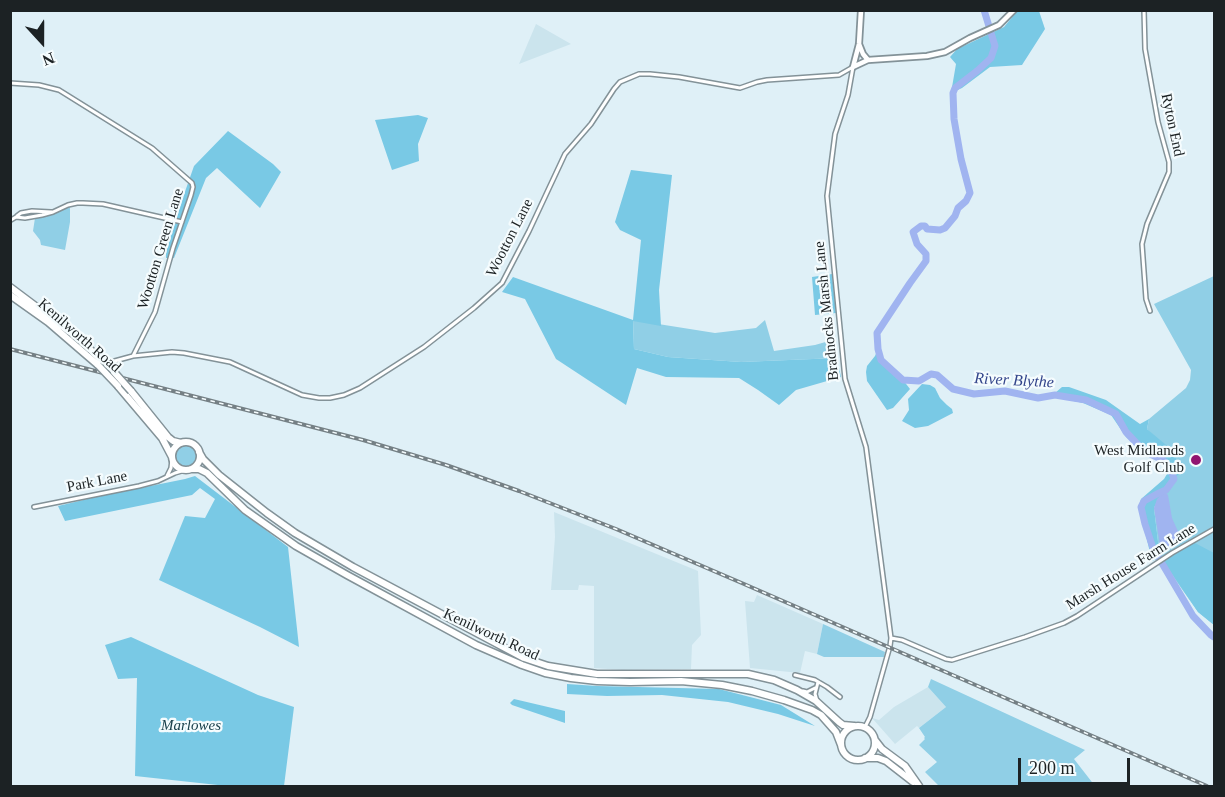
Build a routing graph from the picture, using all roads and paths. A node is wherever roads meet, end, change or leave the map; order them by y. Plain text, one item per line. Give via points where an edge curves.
1 (861, 10) edge
2 (1014, 10) edge
3 (1144, 10) edge
4 (859, 44) junction
5 (868, 60) junction
6 (853, 67) junction
7 (839, 75) junction
8 (851, 80) junction
9 (10, 83) edge
10 (11, 220) edge
11 (182, 222) junction
12 (10, 287) edge
13 (10, 295) edge
14 (1150, 311) dead end
15 (136, 351) junction
16 (141, 355) junction
17 (133, 356) junction
18 (107, 365) junction
19 (181, 443) junction
20 (199, 452) junction
21 (172, 458) junction
22 (188, 469) junction
23 (163, 479) junction
24 (34, 507) dead end
25 (1215, 529) edge
26 (891, 638) junction
27 (795, 675) dead end
28 (818, 682) junction
29 (815, 688) junction
30 (797, 690) junction
31 (840, 697) dead end
32 (818, 703) junction
33 (854, 726) junction
34 (865, 727) junction
35 (875, 740) junction
36 (841, 745) junction
37 (865, 758) junction
38 (918, 786) edge

1 - 4 street
2 - 5 street via 999,25 951,50
3 - 14 street, Ryton End via 1145,49 1169,162 1169,172 1142,244
4 - 5 street
4 - 6 street
5 - 6 street
6 - 7 street, Wootton Lane
6 - 8 street, Bradnocks Marsh Lane
7 - 8 street, Wootton Lane
7 - 16 street, Wootton Lane via 766,80 740,88 650,74 620,82 565,154 502,283 424,347 344,395 302,395 230,362 207,357 172,352
8 - 26 street, Bradnocks Marsh Lane via 835,134 828,196 845,379 866,447
9 - 11 street, Wootton Green Lane via 59,90 152,148 192,183
10 - 11 street via 83,203
11 - 15 street, Wootton Green Lane via 155,312
12 - 18 highway, Kenilworth Road
13 - 21 highway, Kenilworth Road, bridge via 98,365 165,442
15 - 16 street
15 - 17 street, Wootton Green Lane
16 - 17 street, Wootton Lane
17 - 18 street, Wootton Lane
18 - 19 highway, Kenilworth Road, bridge via 168,437
19 - 20 highway via 189,442
19 - 21 highway
20 - 22 highway via 199,462
20 - 30 highway, Kenilworth Road via 219,475 295,533 524,658 597,674 748,674
21 - 22 highway via 177,467
21 - 23 street via 171,468
22 - 23 street, Park Lane
22 - 36 highway, Kenilworth Road via 207,473 245,510 296,546 477,645 522,665 580,679 681,681 752,691 821,715 836,732
23 - 24 street, Park Lane
25 - 26 street, Marsh House Farm Lane via 1064,623 959,659 946,659
26 - 34 street, Bradnocks Marsh Lane
27 - 28 street
28 - 29 street
28 - 31 street
29 - 30 street, Kenilworth Road via 807,692
29 - 32 street
30 - 32 highway, Kenilworth Road
32 - 33 highway, Kenilworth Road via 839,722
33 - 34 highway
33 - 36 highway via 844,733
34 - 35 highway
35 - 37 highway via 873,750
35 - 38 highway via 905,766
36 - 37 highway via 852,758
37 - 38 highway via 886,761

